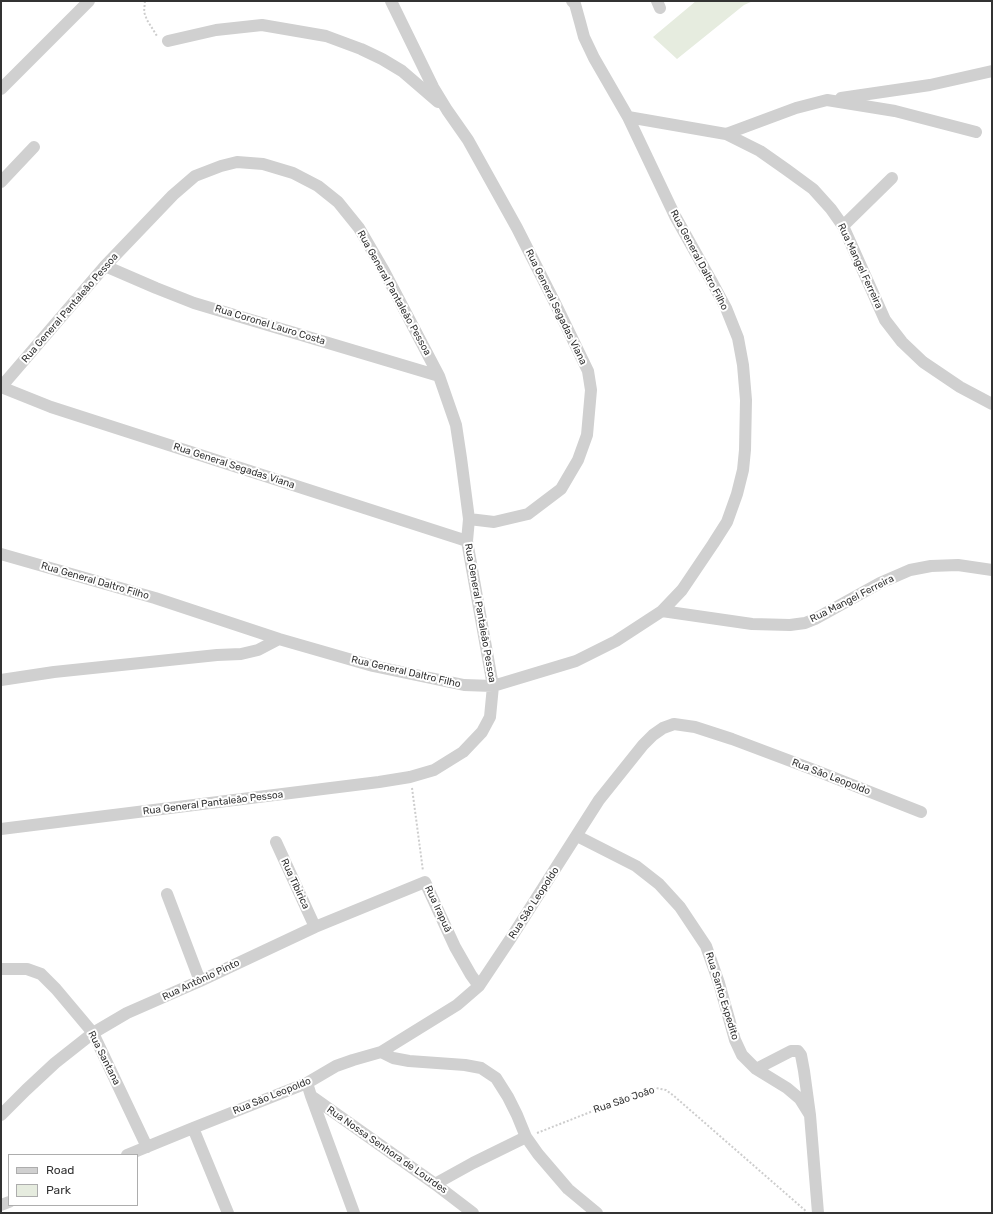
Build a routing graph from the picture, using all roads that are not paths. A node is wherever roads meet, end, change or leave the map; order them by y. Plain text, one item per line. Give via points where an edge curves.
1 (90, 1) edge
2 (391, 1) edge
3 (572, 1) edge
4 (168, 41) road end
5 (992, 71) edge
6 (1, 89) edge
7 (828, 100) junction
8 (447, 110) junction
9 (628, 117) junction
10 (976, 132) dead end
11 (726, 134) junction
12 (34, 147) dead end
13 (892, 178) dead end
14 (1, 182) edge
15 (843, 226) junction
16 (104, 266) junction
17 (439, 376) junction
18 (1, 387) edge
19 (992, 404) edge
20 (469, 519) junction
21 (467, 541) junction
22 (1, 554) edge
23 (992, 570) edge
24 (662, 611) junction
25 (279, 640) junction
26 (1, 680) edge
27 (493, 686) junction
28 (921, 812) dead end
29 (1, 829) edge
30 (577, 836) junction
31 (276, 842) dead end
32 (425, 882) joint
33 (167, 894) dead end
34 (315, 927) junction
35 (1, 969) edge
36 (200, 981) junction
37 (479, 986) junction
38 (93, 1032) junction
39 (381, 1052) junction
40 (756, 1068) junction
41 (307, 1083) junction
42 (310, 1096) junction
43 (1, 1115) edge
44 (810, 1115) junction
45 (193, 1128) junction
46 (526, 1137) junction
47 (147, 1147) junction
48 (130, 1154) edge
49 (435, 1184) junction
50 (228, 1213) edge
51 (354, 1213) edge
52 (473, 1213) edge
53 (597, 1213) edge
54 (818, 1213) edge

1 - 6 street
2 - 8 street, Rua General Segadas Viana
3 - 9 street, Rua General Daltro Filho via 594,58
4 - 8 street, Rua General Segadas Viana via 216,30 262,25 326,36 361,49 402,71
5 - 7 street via 930,85
7 - 10 street via 896,111
7 - 11 street via 796,108
8 - 20 street, Rua General Segadas Viana via 468,140 524,242 588,371 591,390 587,435 578,460 561,488 528,514 494,522
9 - 11 street, Rua Mangel Ferreira
9 - 24 street, Rua General Daltro Filho via 675,216 726,308 738,338 746,400 743,470 727,522 682,590
11 - 15 street, Rua Mangel Ferreira via 760,151 814,189
12 - 14 street
13 - 15 street
15 - 19 street, Rua Mangel Ferreira via 885,320 902,342 923,362 960,387
16 - 17 street, Rua Coronel Lauro Costa via 194,303
16 - 17 street, Rua General Pantaleão Pessoa via 195,176 237,162 263,164 293,173 318,186 338,202 358,228 384,271
16 - 18 street, Rua General Pantaleão Pessoa
17 - 20 street, Rua General Pantaleão Pessoa via 456,425
18 - 21 street, Rua General Segadas Viana via 51,407
20 - 21 street, Rua General Pantaleão Pessoa
21 - 27 street, Rua General Pantaleão Pessoa
22 - 25 street, Rua General Daltro Filho via 156,598
23 - 24 street, Rua Mangel Ferreira via 958,565 910,570 880,582 815,619 790,624 752,624
24 - 27 street, Rua General Daltro Filho via 616,641 576,661
25 - 26 street via 258,650 241,654 54,672
25 - 27 street, Rua General Daltro Filho via 373,666 464,686
27 - 29 street, Rua General Pantaleão Pessoa via 490,717 482,732 463,752 434,770 410,777
28 - 30 street, Rua São Leopoldo via 732,739 695,727 674,724 652,735 643,745 599,800
30 - 37 street, Rua São Leopoldo
30 - 40 street, Rua Santo Expedito via 636,866 659,884 680,907 706,946 734,1040 742,1054
31 - 34 street, Rua Tibirica
32 - 34 street, Rua Antônio Pinto
32 - 37 street, Rua Irapuã via 455,947
33 - 36 street
34 - 36 street, Rua Antônio Pinto
35 - 38 street, Rua Santana via 27,969 42,974
36 - 38 street, Rua Antônio Pinto via 127,1013
37 - 39 street, Rua São Leopoldo via 457,1005
38 - 43 street, Rua Antônio Pinto via 55,1063
38 - 47 street, Rua Santana
39 - 41 street, Rua São Leopoldo via 336,1066
39 - 46 street via 393,1058 409,1061 481,1068 496,1078 508,1097
40 - 44 street, Rua Santo Expedito via 800,1099
40 - 44 street, Rua Santo Expedito via 791,1050 798,1051 803,1062
41 - 42 street
41 - 45 street, Rua São Leopoldo
42 - 49 street, Rua Nossa Senhora de Lourdes
42 - 51 street
44 - 54 street, Rua Santo Expedito
45 - 47 street, Rua São Leopoldo
45 - 50 street
46 - 49 street
46 - 53 street via 568,1189
47 - 48 street, Rua São Leopoldo
49 - 52 street, Rua Nossa Senhora de Lourdes

